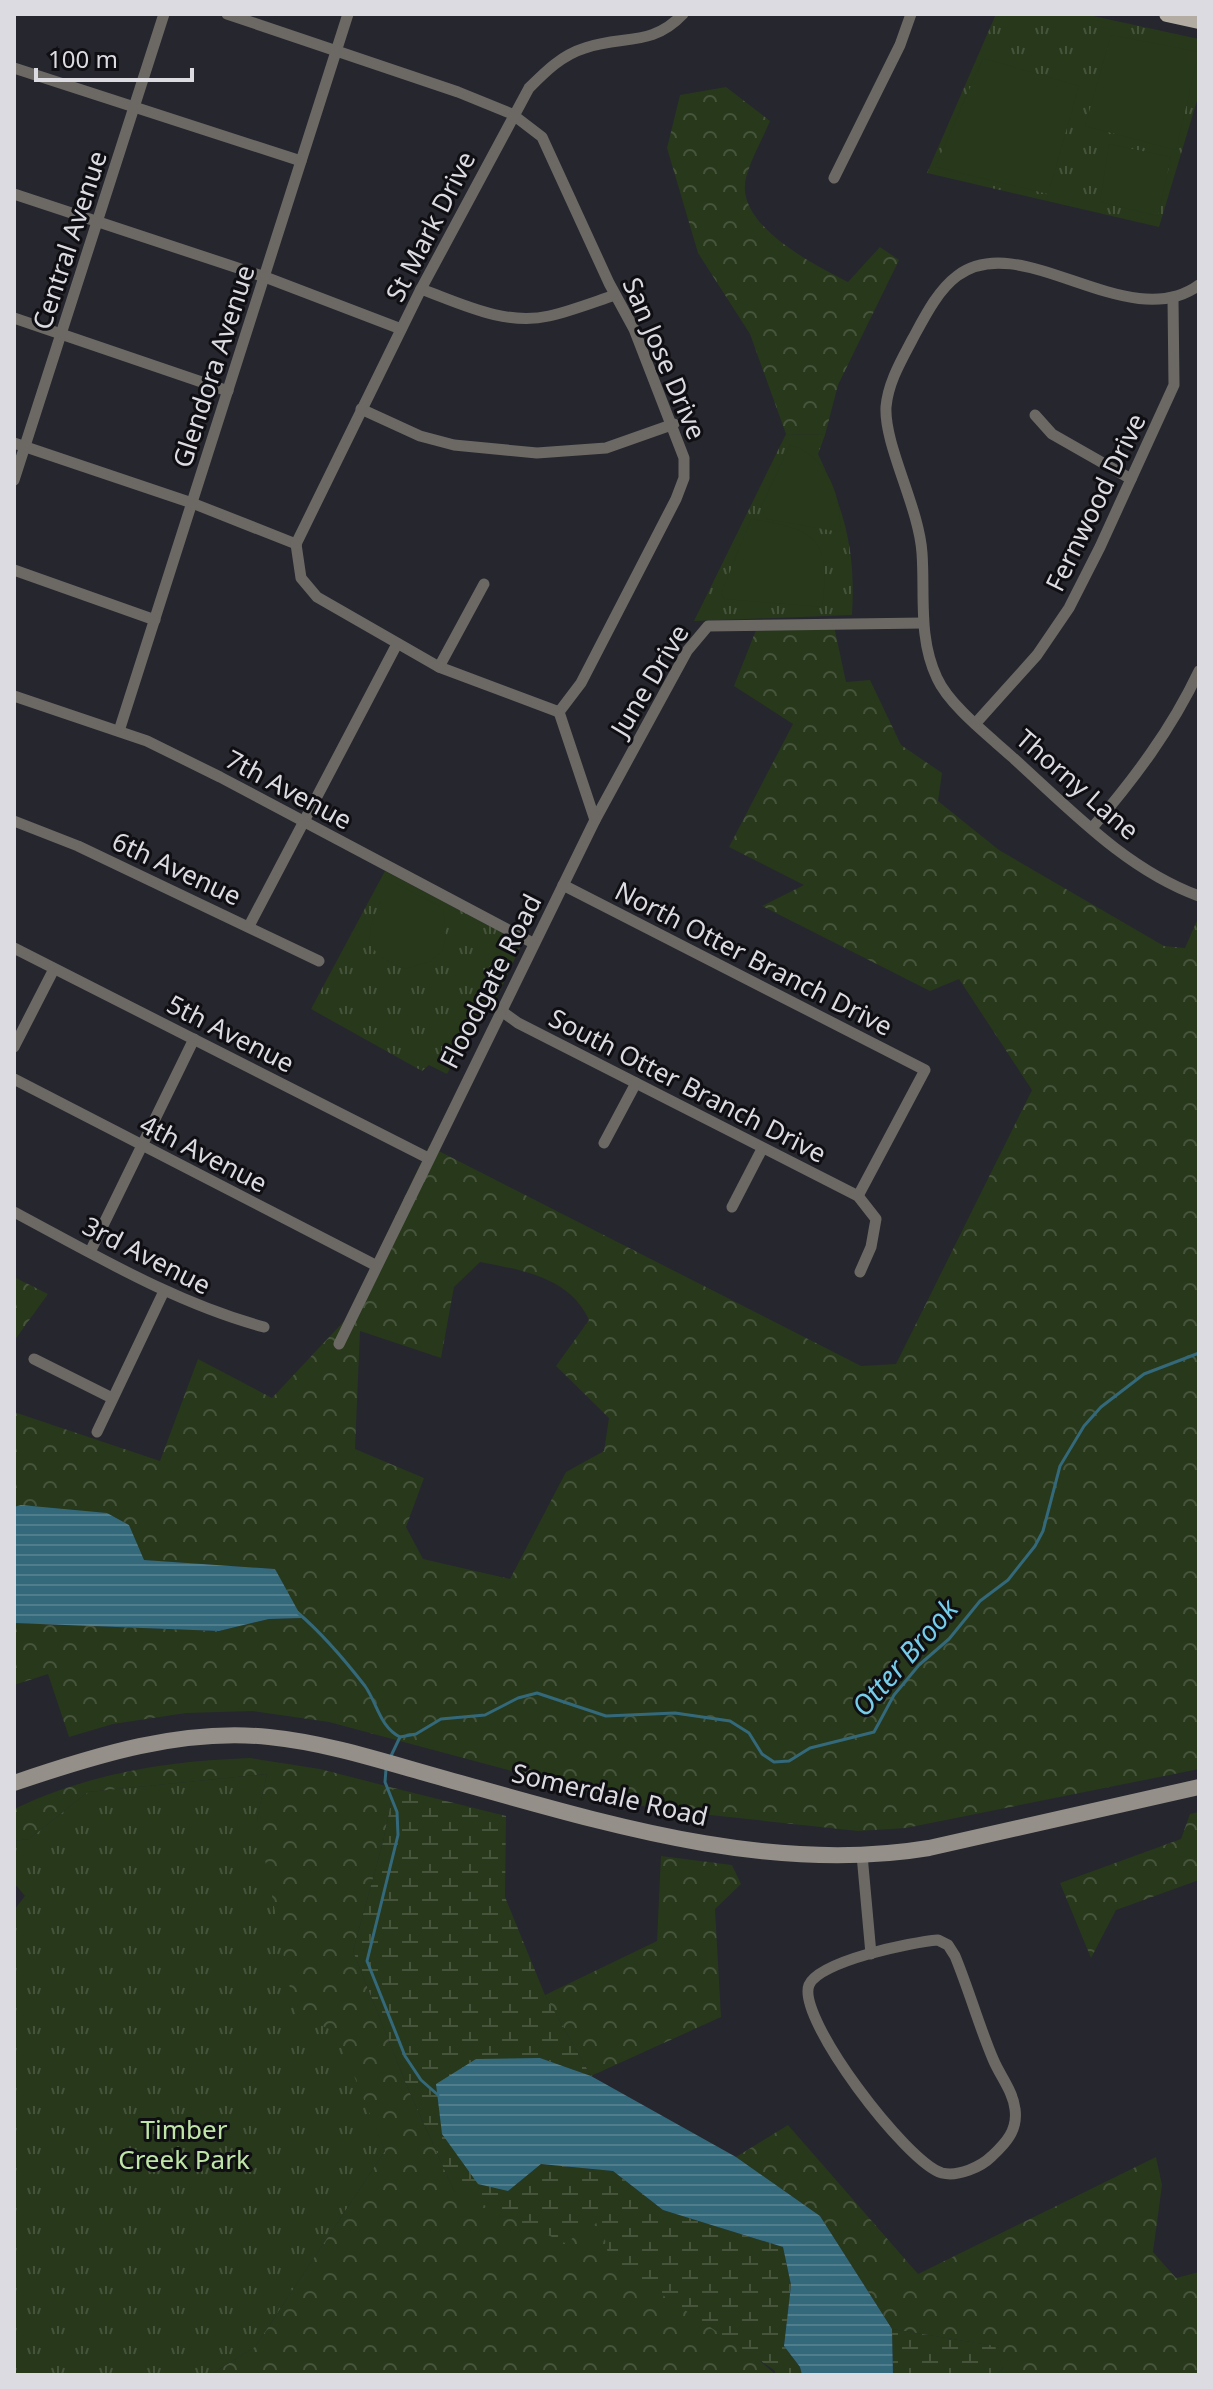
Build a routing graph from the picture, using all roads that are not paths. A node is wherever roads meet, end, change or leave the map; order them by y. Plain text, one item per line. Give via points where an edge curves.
1 (164, 14) edge
2 (227, 14) edge
3 (348, 14) edge
4 (683, 14) edge
5 (911, 14) edge
6 (1167, 14) edge
7 (1199, 21) edge
8 (336, 51) junction
9 (14, 68) edge
10 (134, 108) junction
11 (512, 114) junction
12 (301, 161) junction
13 (834, 178) dead end
14 (14, 194) edge
15 (98, 221) junction
16 (265, 277) junction
17 (1199, 285) edge
18 (421, 289) junction
19 (615, 295) junction
20 (1173, 299) junction
21 (14, 318) edge
22 (401, 329) junction
23 (61, 334) junction
24 (228, 391) junction
25 (361, 409) junction
26 (1035, 415) dead end
27 (674, 424) junction
28 (20, 444) edge
29 (1131, 479) junction
30 (14, 480) edge
31 (192, 503) junction
32 (296, 544) junction
33 (14, 570) edge
34 (484, 584) dead end
35 (155, 620) junction
36 (923, 623) junction
37 (397, 644) junction
38 (439, 667) junction
39 (1199, 671) edge
40 (14, 696) edge
41 (559, 712) junction
42 (975, 724) junction
43 (119, 731) junction
44 (595, 820) junction
45 (14, 821) edge
46 (305, 823) junction
47 (1092, 828) junction
48 (563, 885) junction
49 (1199, 896) edge
50 (249, 926) junction
51 (533, 943) junction
52 (14, 948) edge
53 (319, 961) dead end
54 (54, 969) junction
55 (500, 1010) junction
56 (194, 1039) junction
57 (14, 1047) edge
58 (14, 1079) edge
59 (636, 1083) junction
60 (604, 1143) dead end
61 (142, 1145) junction
62 (762, 1149) junction
63 (428, 1158) junction
64 (858, 1196) junction
65 (732, 1207) dead end
66 (14, 1212) edge
67 (90, 1252) junction
68 (375, 1265) junction
69 (860, 1272) dead end
70 (164, 1291) junction
71 (264, 1327) dead end
72 (339, 1344) dead end
73 (34, 1359) dead end
74 (112, 1398) junction
75 (97, 1432) dead end
76 (14, 1783) edge
77 (1199, 1787) edge
78 (862, 1855) junction
79 (871, 1954) junction

1 - 10 street, Central Avenue
2 - 8 street, San Jose Drive
3 - 8 street, Glendora Avenue
4 - 11 street, St Mark Drive via 658,34 574,52 553,64
5 - 13 street
6 - 7 main road
8 - 11 street, San Jose Drive
8 - 12 street, Glendora Avenue
9 - 10 street
10 - 12 street
10 - 15 street, Central Avenue
11 - 18 street, St Mark Drive
11 - 19 street, San Jose Drive via 542,137
12 - 16 street, Glendora Avenue
14 - 15 street
15 - 16 street
15 - 23 street, Central Avenue
16 - 22 street
16 - 24 street, Glendora Avenue
17 - 20 street
18 - 19 street via 521,319
18 - 22 street, St Mark Drive
19 - 27 street, San Jose Drive
20 - 29 street, Fernwood Drive via 1174,385
20 - 36 street, Thorny Lane via 1103,292 993,262 959,274 945,286 893,378 886,407 916,511
21 - 23 street
22 - 25 street, St Mark Drive
23 - 24 street
23 - 28 street, Central Avenue
24 - 31 street, Glendora Avenue
25 - 27 street via 454,445 537,453 606,448
25 - 32 street, St Mark Drive
26 - 29 street via 1052,434
27 - 41 street, San Jose Drive via 684,458 676,499 581,683
28 - 30 street, Central Avenue
28 - 31 street
29 - 42 street, Fernwood Drive via 1069,608 1037,655
31 - 32 street
31 - 35 street, Glendora Avenue
32 - 37 street via 307,589
33 - 35 street
34 - 38 street
35 - 43 street, Glendora Avenue
36 - 42 street, Thorny Lane via 943,687
36 - 44 street, June Drive via 708,626 687,651
37 - 38 street
37 - 46 street
38 - 41 street
39 - 47 street via 1155,750
40 - 43 street, 7th Avenue
41 - 44 street
42 - 47 street, Thorny Lane
43 - 46 street, 7th Avenue
44 - 48 street, Floodgate Road
45 - 50 street, 6th Avenue
46 - 50 street
46 - 51 street, 7th Avenue
47 - 49 street, Thorny Lane via 1141,866
48 - 51 street, Floodgate Road
48 - 64 street, North Otter Branch Drive via 925,1070
50 - 53 street, 6th Avenue
51 - 55 street, Floodgate Road
52 - 54 street, 5th Avenue
54 - 56 street, 5th Avenue
54 - 57 street
55 - 59 street, South Otter Branch Drive
55 - 63 street, Floodgate Road
56 - 61 street
56 - 63 street, 5th Avenue
58 - 61 street, 4th Avenue
59 - 60 street
59 - 62 street, South Otter Branch Drive
61 - 67 street
61 - 68 street, 4th Avenue
62 - 64 street, South Otter Branch Drive
62 - 65 street
63 - 68 street, Floodgate Road
64 - 69 street via 876,1219
66 - 67 street, 3rd Avenue
67 - 70 street, 3rd Avenue
68 - 72 street, Floodgate Road
70 - 71 street, 3rd Avenue
70 - 74 street
73 - 74 street
74 - 75 street
76 - 78 main road, Somerdale Road via 126,1747 221,1736 269,1737 342,1750 690,1841
77 - 78 main road, Somerdale Road via 929,1848
78 - 79 street
79 - 79 street via 938,1940 955,1956 1015,2109 1015,2126 1007,2141 986,2162 945,2174 927,2167 878,2117 832,2050 807,1989 817,1974

